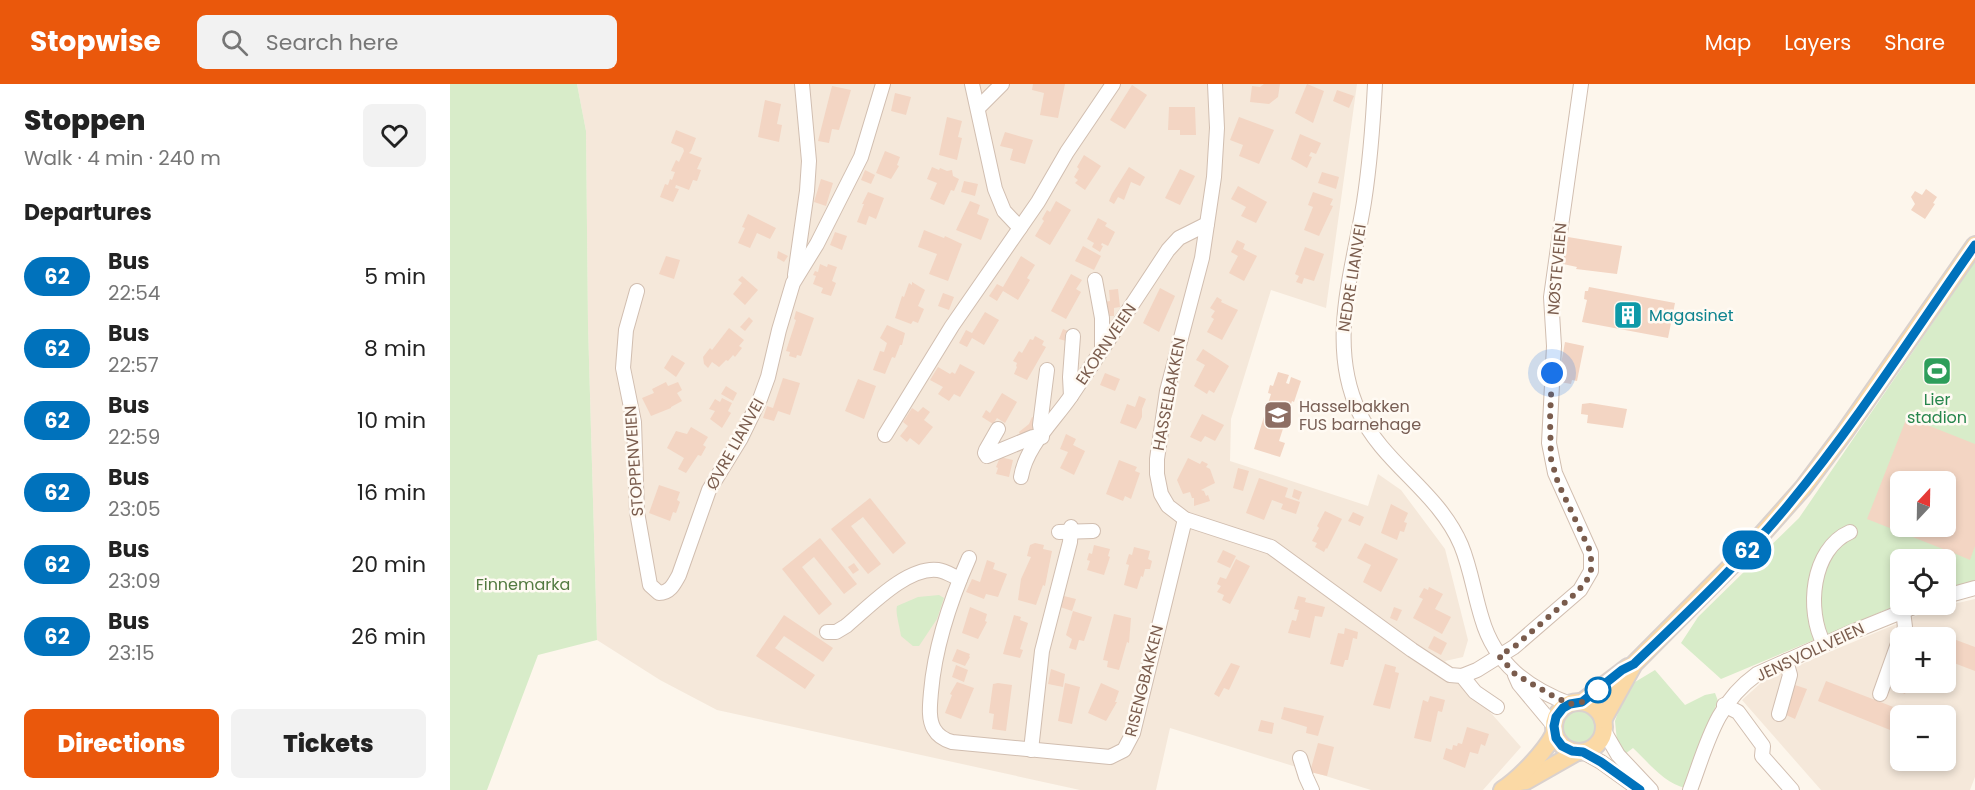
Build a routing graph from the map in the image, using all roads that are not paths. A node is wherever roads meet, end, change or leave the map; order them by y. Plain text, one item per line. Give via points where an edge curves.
1 (802, 84) edge
2 (884, 84) edge
3 (972, 84) edge
4 (1002, 84) edge
5 (1113, 84) edge
6 (1215, 84) edge
7 (1375, 84) edge
8 (1581, 84) edge
9 (978, 108) junction
10 (1207, 224) junction
11 (1020, 228) junction
12 (1975, 245) edge
13 (1095, 280) dead end
14 (793, 282) junction
15 (636, 291) dead end
16 (1073, 336) dead end
17 (1102, 348) junction
18 (1047, 370) dead end
19 (1071, 396) junction
20 (998, 429) dead end
21 (885, 435) dead end
22 (1042, 437) junction
23 (1021, 477) dead end
24 (1185, 519) junction
25 (1093, 531) dead end
26 (1850, 532) dead end
27 (969, 558) dead end
28 (960, 579) junction
29 (1975, 588) edge
30 (659, 593) joint
31 (1956, 593) edge
32 (1893, 615) edge
33 (827, 632) dead end
34 (1824, 644) junction
35 (1499, 656) junction
36 (1786, 661) junction
37 (1634, 664) junction
38 (1890, 667) edge
39 (1515, 674) junction
40 (1462, 676) junction
41 (1880, 694) dead end
42 (1576, 703) junction
43 (1724, 705) junction
44 (1497, 707) dead end
45 (1779, 714) dead end
46 (1603, 725) junction
47 (1554, 730) junction
48 (1031, 750) junction
49 (1580, 752) junction
50 (1300, 758) dead end
51 (1508, 787) edge
52 (1312, 790) edge
53 (1640, 790) edge
54 (1650, 790) edge
55 (1690, 790) edge
56 (1792, 790) edge

1 - 14 street, ØVRE LIANVEI via 807,191
2 - 14 street, ØVRE LIANVEI via 861,157
3 - 9 street
4 - 9 street
5 - 11 street
6 - 10 street, HASSELBAKKEN via 1217,128
7 - 35 street, NEDRE LIANVEI via 1366,189 1343,327 1349,386 1374,438 1428,494 1455,533 1485,629
8 - 35 street, NØSTEVEIEN via 1551,297 1554,346 1550,443 1555,473 1587,544 1592,566 1580,590
9 - 11 street via 996,192 1004,211
10 - 17 street, EKORNVEIEN via 1179,238 1168,250
10 - 24 street, HASSELBAKKEN via 1202,260 1167,391 1157,459 1161,494 1168,506
11 - 21 street via 952,326
12 - 37 main road via 1803,488
13 - 17 street via 1102,318
14 - 30 street, ØVRE LIANVEI via 756,409 709,490 679,575 668,591
15 - 30 street, STOPPENVEIEN via 626,330 623,368 634,422 637,512 650,585
16 - 19 street
17 - 19 street, EKORNVEIEN
18 - 22 street
19 - 22 street, EKORNVEIEN
20 - 22 street via 986,450 987,456 1033,436
22 - 23 street, EKORNVEIEN via 1023,464
24 - 40 street, HASSELBAKKEN via 1271,547 1412,650 1450,675
24 - 48 street, RISENGBAKKEN via 1133,732 1124,750 1110,757
25 - 48 street via 1067,530 1070,542 1042,651
26 - 34 street via 1836,540 1816,581 1817,628
27 - 28 street, RISENGBAKKEN
28 - 33 street via 941,570 918,572 846,626
28 - 48 street, RISENGBAKKEN via 936,655 930,706 932,724 938,735 952,742
29 - 31 street
32 - 34 street, JENSVOLLVEIEN
34 - 36 street, JENSVOLLVEIEN
35 - 39 street, NEDRE LIANVEI
35 - 40 street
36 - 43 street, JENSVOLLVEIEN via 1749,680
36 - 45 street via 1790,675
37 - 42 main road
37 - 46 main road via 1616,692
38 - 41 street
39 - 42 street, NEDRE LIANVEI via 1553,696
39 - 47 street, NEDRE LIANVEI
40 - 44 street, HASSELBAKKEN via 1475,692
42 - 46 main road via 1594,707
42 - 47 main road via 1559,712
43 - 55 street, JENSVOLLVEIEN
43 - 56 street via 1738,712 1763,746 1762,756
46 - 49 main road via 1598,744
46 - 54 street via 1618,755
47 - 49 main road via 1562,746
47 - 51 main road via 1544,750
49 - 51 main road
49 - 53 street
50 - 52 street

